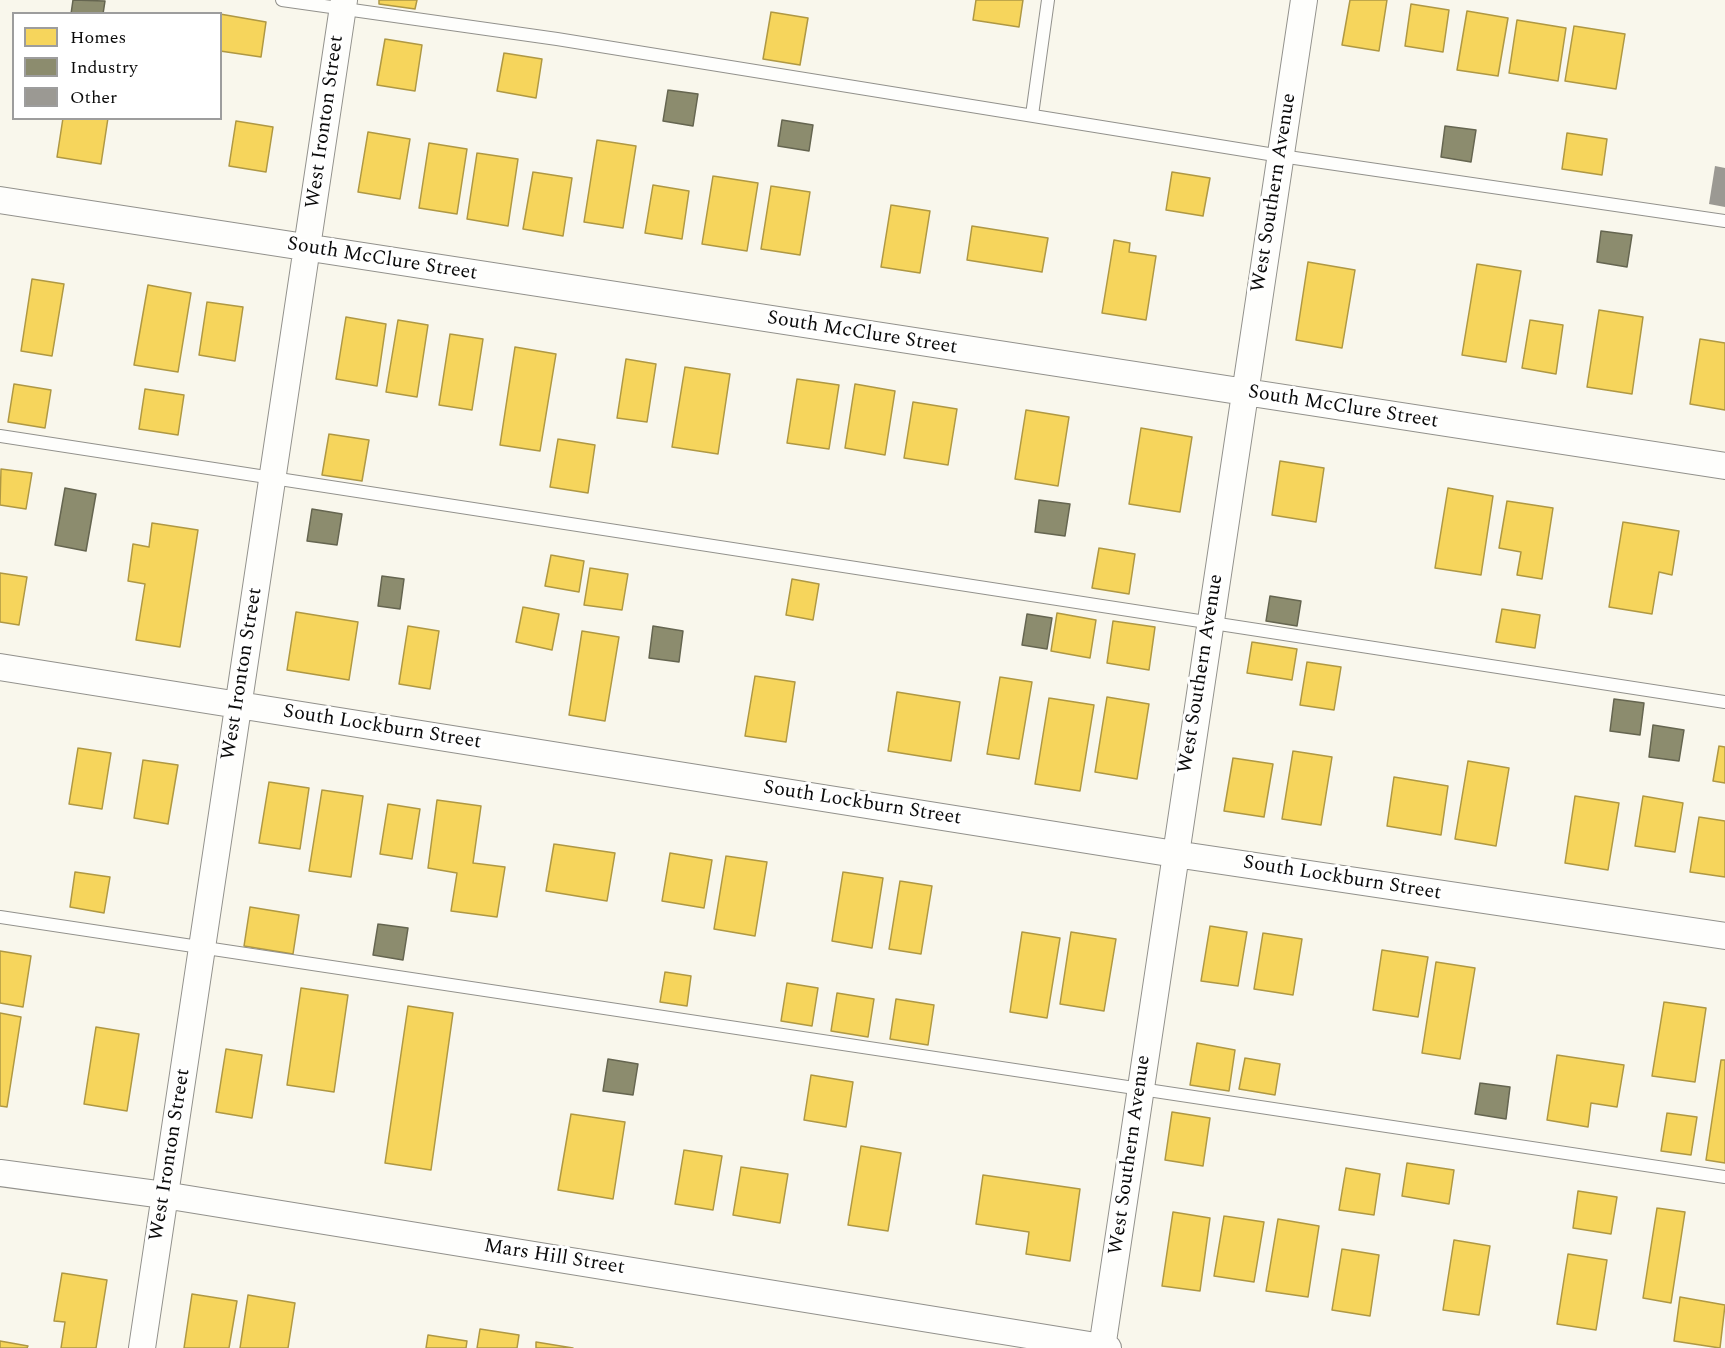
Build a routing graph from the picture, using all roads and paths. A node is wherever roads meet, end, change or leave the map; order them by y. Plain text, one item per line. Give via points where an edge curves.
1 (282, 0) edge
2 (1048, 0) edge
3 (1304, 0) edge
4 (344, 4) edge
5 (1032, 115) junction
6 (1281, 156) junction
7 (0, 200) edge
8 (1725, 220) edge
9 (307, 248) junction
10 (1245, 393) junction
11 (0, 436) edge
12 (1725, 466) edge
13 (273, 479) junction
14 (1210, 623) junction
15 (0, 667) edge
16 (1725, 702) edge
17 (239, 705) junction
18 (1175, 854) junction
19 (0, 917) edge
20 (1725, 936) edge
21 (202, 947) junction
22 (1141, 1087) junction
23 (0, 1173) edge
24 (1725, 1177) edge
25 (164, 1195) junction
26 (142, 1348) edge
27 (1104, 1348) edge

1 - 4 lane
2 - 5 lane
3 - 6 street, West Southern Avenue
4 - 5 lane
4 - 9 street, West Ironton Street
5 - 6 lane
6 - 8 lane
6 - 10 street, West Southern Avenue
7 - 9 street, South McClure Street
9 - 10 street, South McClure Street
9 - 13 street, West Ironton Street
10 - 12 street, South McClure Street
10 - 14 street, West Southern Avenue
11 - 13 lane
13 - 14 lane
13 - 17 street, West Ironton Street
14 - 16 lane
14 - 18 street, West Southern Avenue
15 - 17 street, South Lockburn Street
17 - 18 street, South Lockburn Street
17 - 21 street, West Ironton Street
18 - 20 street, South Lockburn Street
18 - 22 street, West Southern Avenue
19 - 21 lane
21 - 22 lane
21 - 25 street, West Ironton Street
22 - 24 lane
22 - 27 street, West Southern Avenue
23 - 25 street, Mars Hill Street
25 - 26 street, West Ironton Street
25 - 27 street, Mars Hill Street

